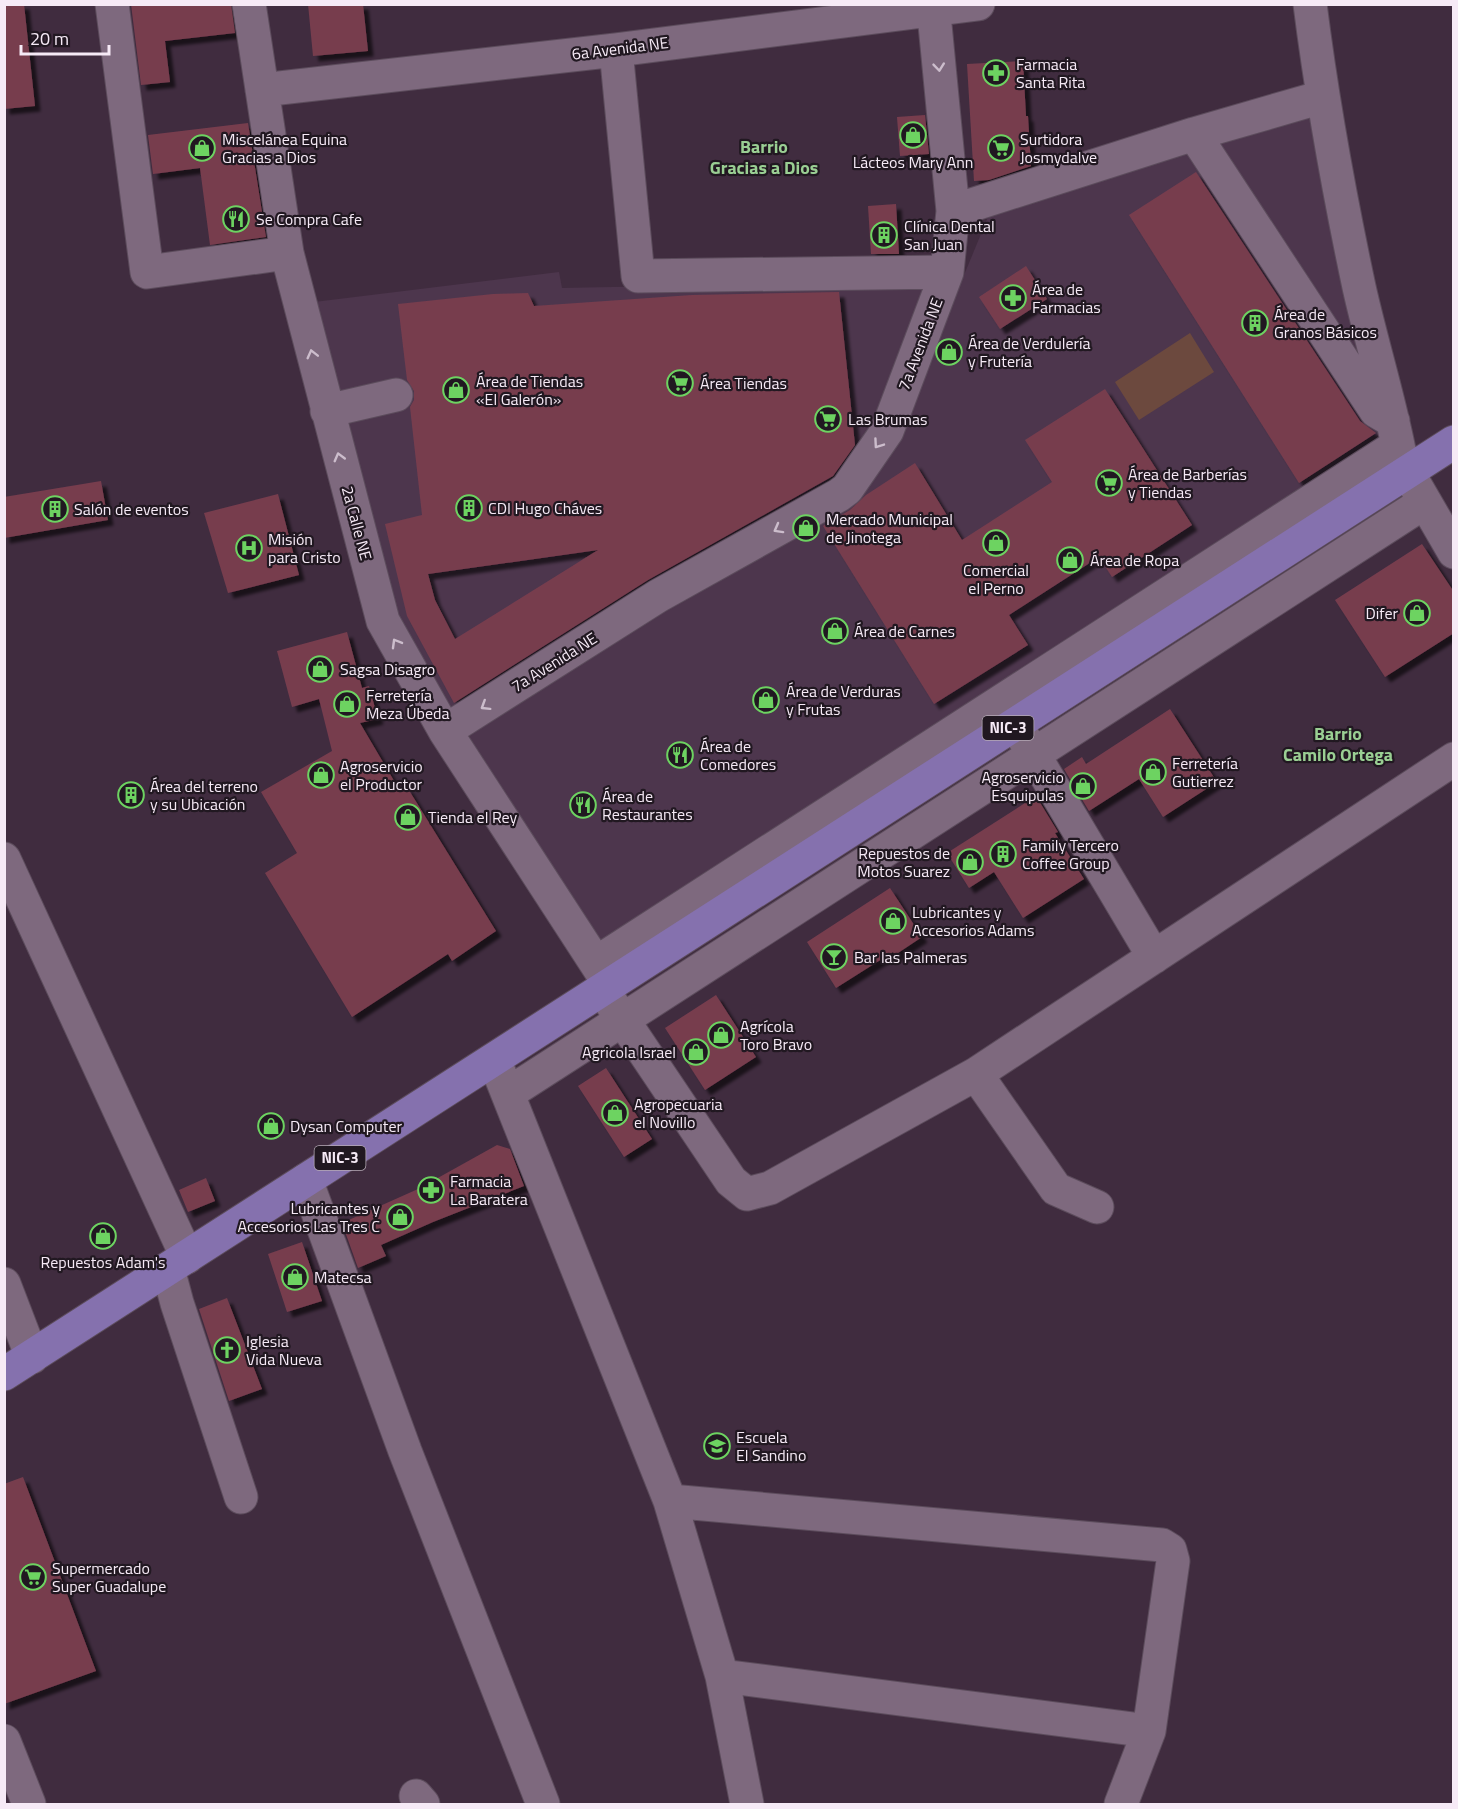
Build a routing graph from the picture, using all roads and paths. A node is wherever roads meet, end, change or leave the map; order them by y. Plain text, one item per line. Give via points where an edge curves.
1 (112, 4) edge
2 (249, 4) edge
3 (978, 4) edge
4 (1310, 4) edge
5 (933, 7) edge
6 (616, 50) junction
7 (262, 90) junction
8 (1322, 98) junction
9 (1194, 134) junction
10 (953, 211) junction
11 (287, 253) junction
12 (947, 272) junction
13 (396, 395) dead end
14 (327, 411) junction
15 (1454, 442) edge
16 (1400, 446) junction
17 (1425, 502) junction
18 (1454, 552) edge
19 (1015, 724) junction
20 (445, 731) junction
21 (1034, 754) junction
22 (1454, 759) edge
23 (6, 864) edge
24 (1154, 957) junction
25 (603, 979) junction
26 (622, 1020) junction
27 (494, 1060) junction
28 (976, 1074) junction
29 (509, 1093) junction
30 (306, 1180) junction
31 (1097, 1207) dead end
32 (177, 1263) junction
33 (4, 1284) edge
34 (32, 1357) junction
35 (4, 1374) edge
36 (241, 1497) dead end
37 (670, 1501) junction
38 (722, 1676) junction
39 (1149, 1731) junction
40 (4, 1741) edge
41 (29, 1804) edge
42 (543, 1804) edge
43 (747, 1804) edge
44 (1121, 1804) edge

1 - 11 street via 147,272
2 - 7 street, 2a Calle NE
3 - 5 street, 6a Avenida NE
4 - 8 street
5 - 6 street, 6a Avenida NE
5 -> 10 street, 7a Avenida NE
6 - 7 street, 6a Avenida NE
6 - 12 street via 638,276
7 - 11 street, 2a Calle NE
8 - 9 street
8 - 16 street via 1359,288
9 - 10 street
9 - 16 street
10 - 12 street, 7a Avenida NE
14 -> 11 street, 2a Calle NE
12 -> 20 street, 7a Avenida NE via 887,431 847,489 658,596
13 - 14 street
20 -> 14 street, 2a Calle NE via 383,621
15 - 16 main road, NIC-3
16 - 17 street
16 - 19 main road, NIC-3
16 - 25 street
17 - 18 street
17 - 21 street
19 - 21 street
19 - 25 main road, NIC-3
20 - 25 street, 2a Calle NE
21 - 24 street
21 - 26 street
22 - 24 street
23 - 32 street
24 - 28 street
25 - 26 street, 2a Calle NE
25 - 27 main road, NIC-3
26 - 28 street, 2a Calle NE via 731,1181 747,1194 771,1188
26 - 29 street
27 - 29 street
27 - 30 main road, NIC-3
28 - 31 street via 1056,1189
29 - 37 street
30 - 32 main road, NIC-3
30 - 42 street via 405,1452
32 - 34 main road, NIC-3
32 - 36 street via 177,1303
33 - 34 street
34 - 35 main road, NIC-3
37 - 38 street
37 - 39 street via 1162,1545 1170,1550 1173,1561
38 - 39 street
38 - 43 street
39 - 44 street
40 - 41 street

